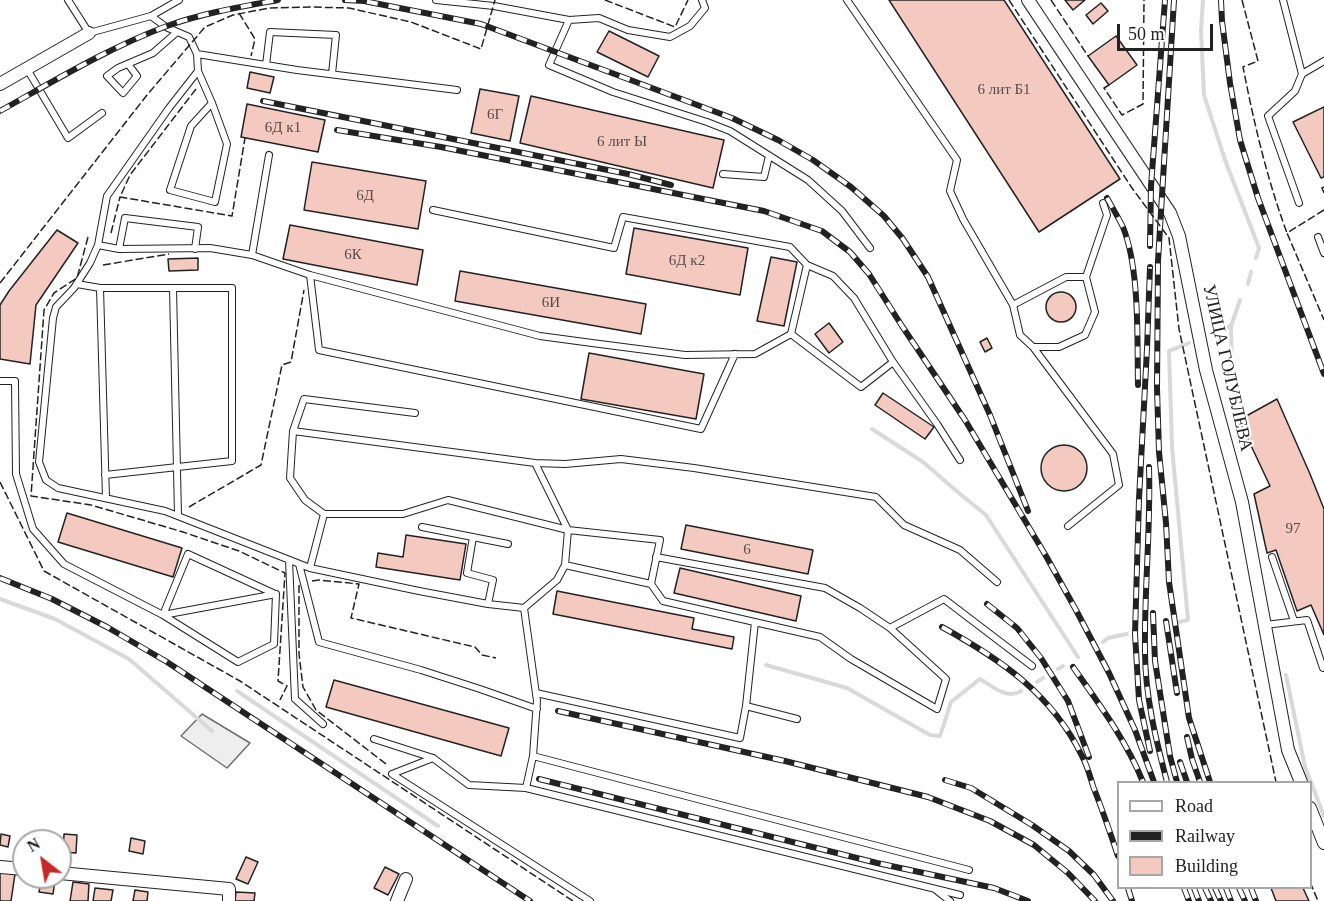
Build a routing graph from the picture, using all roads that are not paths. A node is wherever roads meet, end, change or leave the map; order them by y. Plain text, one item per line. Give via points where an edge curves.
1 (68, 0) edge
2 (179, 0) edge
3 (436, 0) edge
4 (702, 0) edge
5 (847, 0) edge
6 (1028, 0) edge
7 (1283, 0) edge
8 (151, 16) junction
9 (569, 20) junction
10 (177, 32) junction
11 (89, 33) junction
12 (197, 54) junction
13 (1324, 61) edge
14 (128, 64) junction
15 (266, 65) junction
16 (27, 69) junction
17 (198, 71) junction
18 (332, 74) junction
19 (1302, 74) junction
20 (0, 84) edge
21 (457, 90) dead end
22 (212, 103) junction
23 (102, 113) dead end
24 (269, 154) dead end
25 (769, 156) junction
26 (723, 174) dead end
27 (1299, 202) dead end
28 (1103, 203) dead end
29 (433, 210) dead end
30 (1318, 237) dead end
31 (98, 245) junction
32 (870, 248) dead end
33 (119, 249) junction
34 (195, 249) junction
35 (1324, 253) edge
36 (252, 255) junction
37 (807, 265) junction
38 (309, 275) junction
39 (1086, 277) junction
40 (77, 284) junction
41 (100, 288) junction
42 (173, 288) junction
43 (1013, 305) junction
44 (791, 334) junction
45 (1034, 347) junction
46 (735, 354) junction
47 (893, 362) junction
48 (0, 381) edge
49 (415, 413) dead end
50 (293, 431) junction
51 (960, 460) dead end
52 (535, 463) junction
53 (177, 467) junction
54 (105, 475) junction
55 (106, 498) junction
56 (324, 514) junction
57 (178, 515) junction
58 (1068, 526) dead end
59 (422, 527) dead end
60 (568, 530) junction
61 (473, 537) junction
62 (508, 544) dead end
63 (1272, 556) dead end
64 (656, 557) junction
65 (289, 560) junction
66 (300, 564) junction
67 (565, 565) junction
68 (310, 568) junction
69 (997, 582) dead end
70 (651, 584) junction
71 (276, 594) junction
72 (488, 604) junction
73 (524, 608) junction
74 (163, 615) junction
75 (1294, 621) junction
76 (755, 622) junction
77 (1265, 625) junction
78 (890, 628) junction
79 (1032, 666) dead end
80 (1323, 668) edge
81 (536, 693) junction
82 (746, 706) junction
83 (537, 709) junction
84 (797, 719) dead end
85 (323, 724) dead end
86 (374, 739) dead end
87 (533, 756) junction
88 (433, 758) junction
89 (1300, 781) edge
90 (526, 788) junction
91 (1312, 811) edge
92 (1324, 843) edge
93 (969, 870) dead end
94 (72, 875) edge
95 (406, 879) dead end
96 (934, 889) junction
97 (229, 895) edge
98 (960, 895) dead end
99 (397, 901) edge
100 (590, 901) edge
101 (950, 901) edge

1 - 11 lane
2 - 8 lane
3 - 9 lane
4 - 9 lane via 705,8 690,26 670,37 628,30 599,18
5 - 43 lane via 957,160 950,191
6 - 77 street, УЛИЦА ГОЛУБЛЕВА via 1170,213 1179,236 1206,370 1242,502
7 - 19 lane
8 - 10 lane
8 - 11 lane
9 - 25 lane via 549,65 613,92 730,131
10 - 12 lane via 189,38
10 - 14 lane via 153,53
11 - 16 street
12 - 15 lane
12 - 17 lane
13 - 19 lane
14 - 14 lane via 107,76 123,93 137,76
15 - 18 lane
15 - 18 lane via 270,32 336,35
16 - 20 street
16 - 23 lane via 68,138
17 - 22 lane
17 - 31 lane via 107,196
18 - 21 lane
19 - 27 lane via 1295,91 1268,116
22 - 22 lane via 227,144 215,202 170,190 191,126
24 - 36 lane
25 - 26 lane via 764,177
25 - 32 lane via 808,180 842,211
28 - 39 lane via 1107,215
29 - 37 lane via 614,248 623,217 790,247
30 - 35 lane
31 - 33 lane
31 - 40 lane
33 - 34 lane
33 - 34 lane via 125,218 198,227
34 - 36 lane
36 - 38 lane
37 - 44 lane
37 - 47 lane via 833,276 854,298
38 - 46 lane via 540,336 685,355
38 - 46 lane via 319,350 701,429
39 - 43 lane via 1066,277
39 - 45 lane via 1095,312 1085,336 1059,347
40 - 41 lane
40 - 55 lane via 56,307 53,318 39,462 46,480 58,488
41 - 42 lane
41 - 54 lane
42 - 53 lane
42 - 53 lane via 232,288 232,461
43 - 45 lane via 1020,335
44 - 46 lane via 755,354
44 - 47 lane via 861,387
45 - 58 lane via 1113,454 1119,485
47 - 51 lane
48 - 74 lane via 15,381 16,474 33,529 64,564
49 - 50 lane via 304,399
50 - 52 lane
50 - 56 lane via 290,478 305,500
52 - 60 lane
52 - 69 lane via 621,459 876,497 904,525 960,550
53 - 54 lane
53 - 57 lane
54 - 55 lane
55 - 57 lane
56 - 60 lane via 403,514 448,500
56 - 68 lane
57 - 65 lane
59 - 61 lane
60 - 64 lane via 660,540
60 - 67 lane
61 - 62 lane
61 - 72 lane via 467,573 493,580
63 - 75 lane
64 - 70 lane
64 - 78 lane via 825,588
65 - 66 lane
65 - 85 lane via 295,699
66 - 68 lane
66 - 83 lane via 319,642 480,688
67 - 70 lane
67 - 73 lane via 557,580
68 - 72 lane
70 - 76 lane via 663,602
71 - 74 lane
71 - 74 lane via 188,554
71 - 74 lane via 274,644 238,662
72 - 73 lane
73 - 81 lane
75 - 77 lane
75 - 80 lane via 1307,620
76 - 78 lane via 820,637 937,709 946,679
76 - 82 lane
77 - 89 street, УЛИЦА ГОЛУБЛЕВА via 1288,750
78 - 79 lane via 945,599
81 - 82 lane via 740,738
81 - 83 lane
82 - 84 lane
83 - 87 lane
86 - 88 lane
87 - 90 lane
87 - 93 lane
88 - 90 lane via 469,784
88 - 100 lane via 392,774
90 - 96 lane
91 - 92 street
94 - 97 street
95 - 99 street
96 - 98 lane
96 - 101 lane

